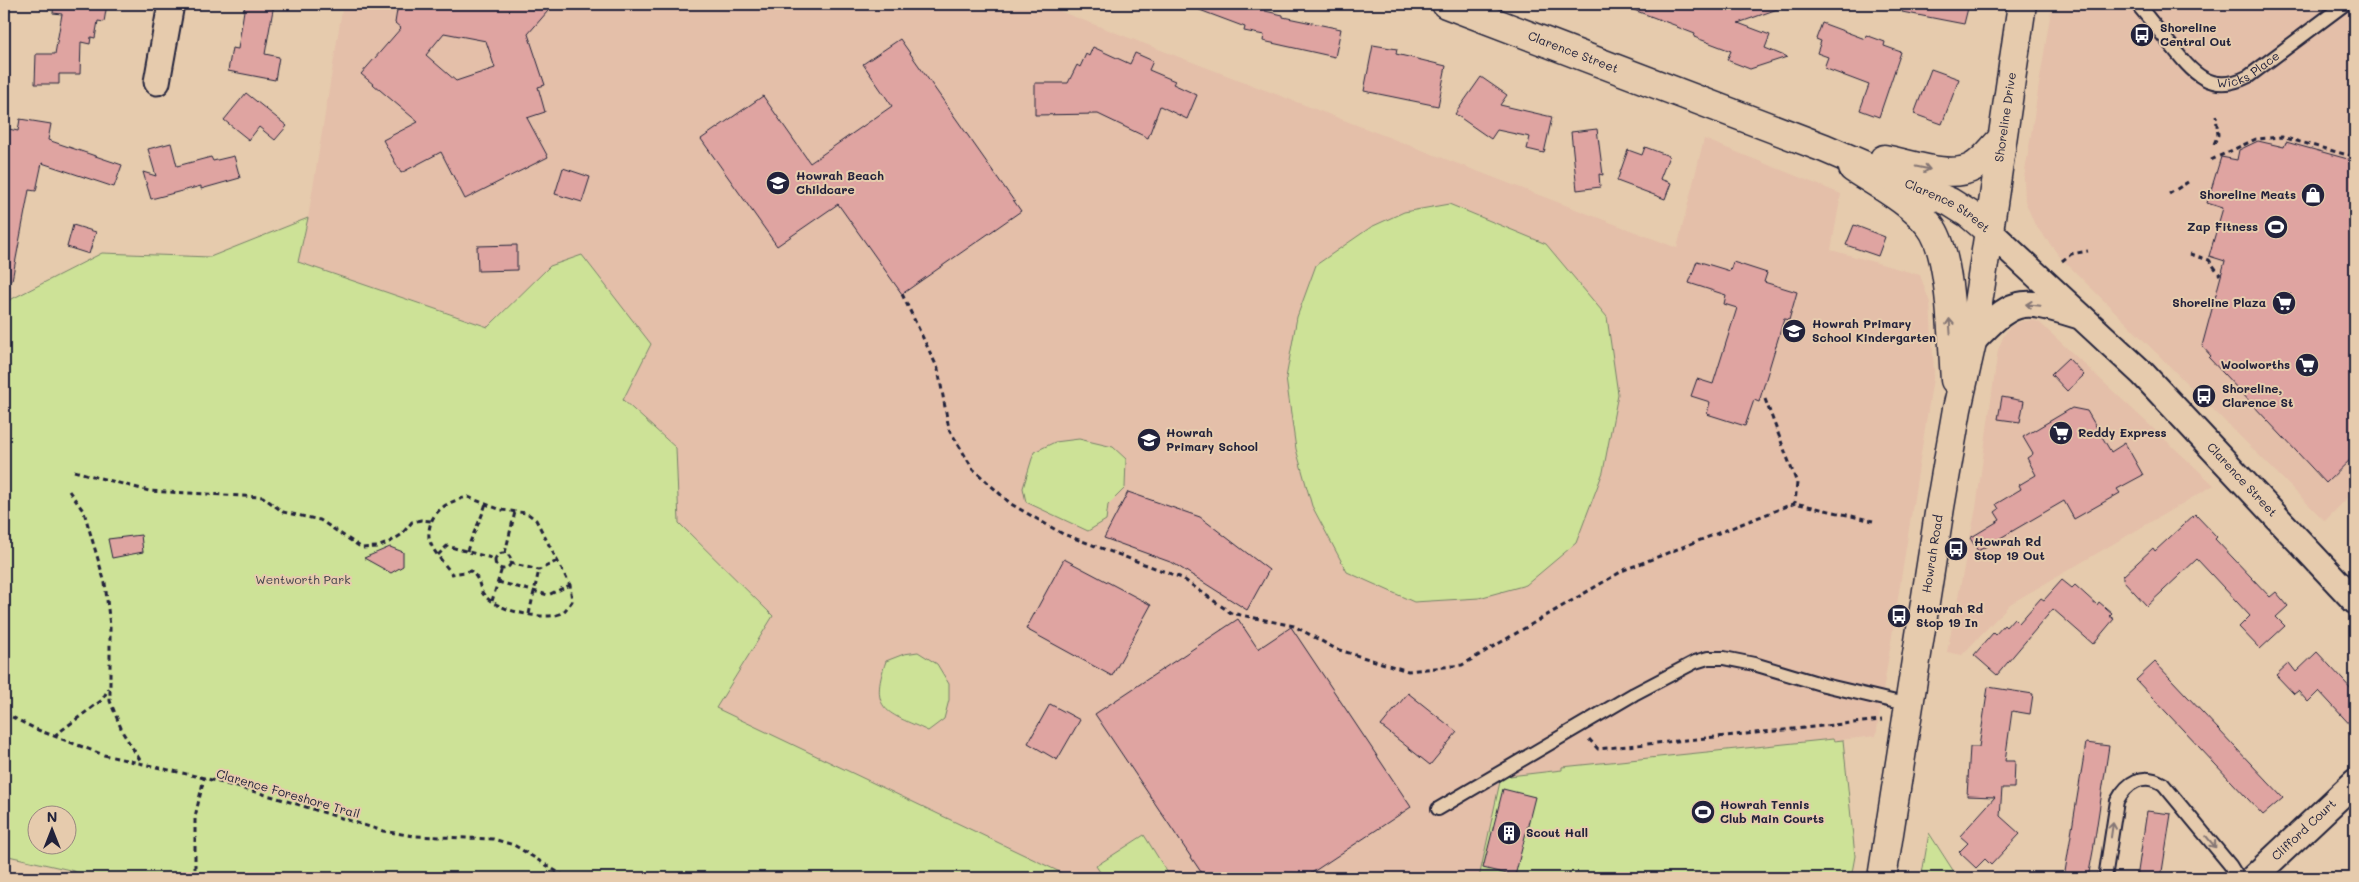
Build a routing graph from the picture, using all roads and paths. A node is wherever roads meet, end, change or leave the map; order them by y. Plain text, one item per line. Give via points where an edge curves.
1 (171, 4) edge
2 (1446, 4) edge
3 (2022, 4) edge
4 (2137, 4) edge
5 (2345, 4) edge
6 (157, 82) dead end
7 (2216, 115) dead end
8 (2001, 140) junction
9 (2214, 144) dead end
10 (1824, 148) junction
11 (2355, 158) edge
12 (2211, 160) dead end
13 (2188, 182) dead end
14 (2169, 194) dead end
15 (1989, 231) junction
16 (2088, 251) dead end
17 (2190, 254) dead end
18 (2062, 261) dead end
19 (2220, 275) dead end
20 (902, 294) dead end
21 (2081, 317) junction
22 (1972, 342) junction
23 (1765, 399) dead end
24 (1957, 409) junction
25 (74, 471) dead end
26 (69, 491) dead end
27 (486, 503) junction
28 (1795, 503) junction
29 (515, 512) junction
30 (431, 521) junction
31 (1873, 521) dead end
32 (467, 551) junction
33 (505, 553) junction
34 (438, 555) junction
35 (495, 559) junction
36 (557, 561) junction
37 (510, 563) junction
38 (502, 568) junction
39 (539, 570) junction
40 (498, 582) junction
41 (570, 585) junction
42 (535, 592) junction
43 (492, 601) junction
44 (2355, 602) edge
45 (529, 614) junction
46 (109, 688) junction
47 (4, 713) edge
48 (1899, 713) junction
49 (1578, 727) junction
50 (54, 736) junction
51 (142, 764) junction
52 (204, 778) junction
53 (2355, 782) edge
54 (1438, 809) dead end
55 (195, 878) edge
56 (567, 878) edge
57 (1882, 878) edge
58 (2105, 878) edge
59 (2238, 878) edge
60 (2253, 878) edge

1 - 6 street
2 - 10 main road, Clarence Street
3 - 8 main road, Shoreline Drive
4 - 5 lane, Wicks Place via 2194,73 2208,81 2231,83 2249,76
7 - 9 path via 2218,134
10 -> 8 main road via 1924,169 1953,171 1973,167
8 - 15 main road, Shoreline Drive
10 - 15 main road, Clarence Street via 1950,202
24 -> 10 main road via 1946,269 1936,234 1914,210
11 - 12 path via 2282,137 2256,139
13 - 14 path
15 - 21 street, Clarence Street
15 - 22 main road, Howrah Road
16 - 18 path via 2071,254
17 - 19 path via 2209,260
20 - 28 path via 938,369 949,429 973,469 1011,504 1063,534 1182,578 1231,613 1294,626 1336,649 1408,671 1462,665 1624,570
21 -> 22 street via 2049,307 2017,305 2000,312
21 - 44 street, Clarence Street via 2142,373
22 - 24 main road, Howrah Road
23 - 28 path via 1797,483
24 - 48 main road, Howrah Road
25 - 30 path via 149,491 263,497 283,512 324,523 362,548 388,543 401,535 412,522
26 - 46 path via 84,512 105,583 110,626
27 - 29 path
27 - 30 path via 468,497 452,500
27 - 32 path
28 - 31 path
29 - 33 path
29 - 36 path via 527,513 536,520
30 - 34 path via 429,539
32 - 34 path via 447,546
32 - 35 path
33 - 35 path via 500,553
33 - 37 path
34 - 43 path via 452,574 471,571 479,578 482,594
35 - 38 path via 497,566
36 - 39 path
36 - 41 path
37 - 38 path
37 - 39 path
38 - 40 path
39 - 42 path
40 - 42 path
40 - 43 path
41 - 42 path via 548,595
41 - 45 path via 572,601 564,612 553,616
42 - 45 path
43 - 45 path via 509,610
46 - 50 path via 102,700
46 - 51 path via 115,716
47 - 50 path, Clarence Foreshore Trail
48 - 49 path via 1883,720 1598,749
48 - 49 lane via 1824,685 1754,664 1708,658 1674,672
48 - 57 main road, Howrah Road
49 - 54 lane
50 - 51 path, Clarence Foreshore Trail via 104,755
51 - 52 path, Clarence Foreshore Trail
52 - 55 path via 195,817
52 - 56 path, Clarence Foreshore Trail via 383,831 414,836 493,839 514,846
53 - 60 street, Clifford Court
58 -> 59 lane via 2117,801 2131,784 2148,778 2163,784

